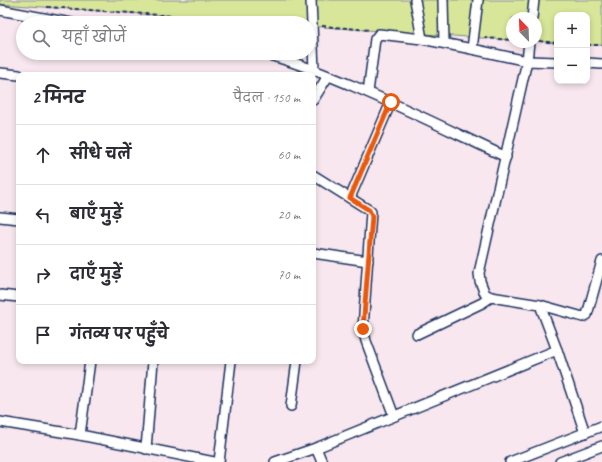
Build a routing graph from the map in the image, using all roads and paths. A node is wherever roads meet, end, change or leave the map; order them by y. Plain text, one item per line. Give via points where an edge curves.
1 (311, 0) edge
2 (416, 0) edge
3 (443, 0) edge
4 (478, 0) edge
5 (534, 0) edge
6 (47, 8) dead end
7 (0, 10) edge
8 (533, 12) edge
9 (33, 16) edge
10 (167, 16) edge
11 (312, 16) edge
12 (422, 39) junction
13 (542, 42) edge
14 (444, 43) junction
15 (554, 43) edge
16 (590, 45) edge
17 (602, 45) edge
18 (528, 48) edge
19 (472, 49) junction
20 (287, 60) edge
21 (314, 60) edge
22 (527, 61) junction
23 (554, 62) edge
24 (590, 63) edge
25 (602, 64) edge
26 (314, 70) junction
27 (0, 73) edge
28 (16, 75) edge
29 (328, 76) junction
30 (368, 92) junction
31 (316, 95) edge
32 (391, 102) junction
33 (506, 157) junction
34 (316, 177) edge
35 (350, 198) junction
36 (0, 217) edge
37 (16, 219) edge
38 (316, 253) edge
39 (368, 260) junction
40 (602, 261) edge
41 (0, 295) edge
42 (16, 297) edge
43 (491, 297) junction
44 (540, 305) junction
45 (417, 334) dead end
46 (556, 350) junction
47 (90, 364) edge
48 (153, 364) edge
49 (232, 364) edge
50 (297, 364) edge
51 (291, 406) dead end
52 (394, 416) junction
53 (0, 422) edge
54 (602, 426) edge
55 (585, 433) junction
56 (80, 435) junction
57 (602, 446) edge
58 (316, 448) junction
59 (146, 449) junction
60 (565, 461) edge
61 (214, 462) edge
62 (219, 462) edge
63 (275, 462) edge
64 (322, 462) edge
65 (510, 462) edge

1 - 11 street
2 - 12 street
3 - 14 street
4 - 19 street
5 - 8 street
6 - 10 path
7 - 9 street
12 - 14 street
12 - 30 street via 379,34 376,36
13 - 15 path
14 - 19 street
16 - 17 path
18 - 22 street
19 - 22 street
20 - 26 street
21 - 26 street
22 - 23 street
22 - 33 street
24 - 25 street
26 - 29 street
27 - 28 street
29 - 30 street
29 - 31 street
30 - 32 street
32 - 33 street
32 - 35 street
33 - 43 street via 479,273 485,294
34 - 35 street
35 - 39 street via 371,212
36 - 37 street
38 - 39 street
39 - 52 street via 363,329
40 - 44 street via 587,315 583,317
41 - 42 street
43 - 44 street
43 - 45 street via 476,307
44 - 46 street
46 - 52 street
46 - 55 street
47 - 56 street
48 - 59 street
49 - 62 street
50 - 51 street
52 - 58 street
53 - 56 street
54 - 55 street
55 - 65 street
56 - 59 street
57 - 60 street
58 - 63 street
58 - 64 street
59 - 61 street

